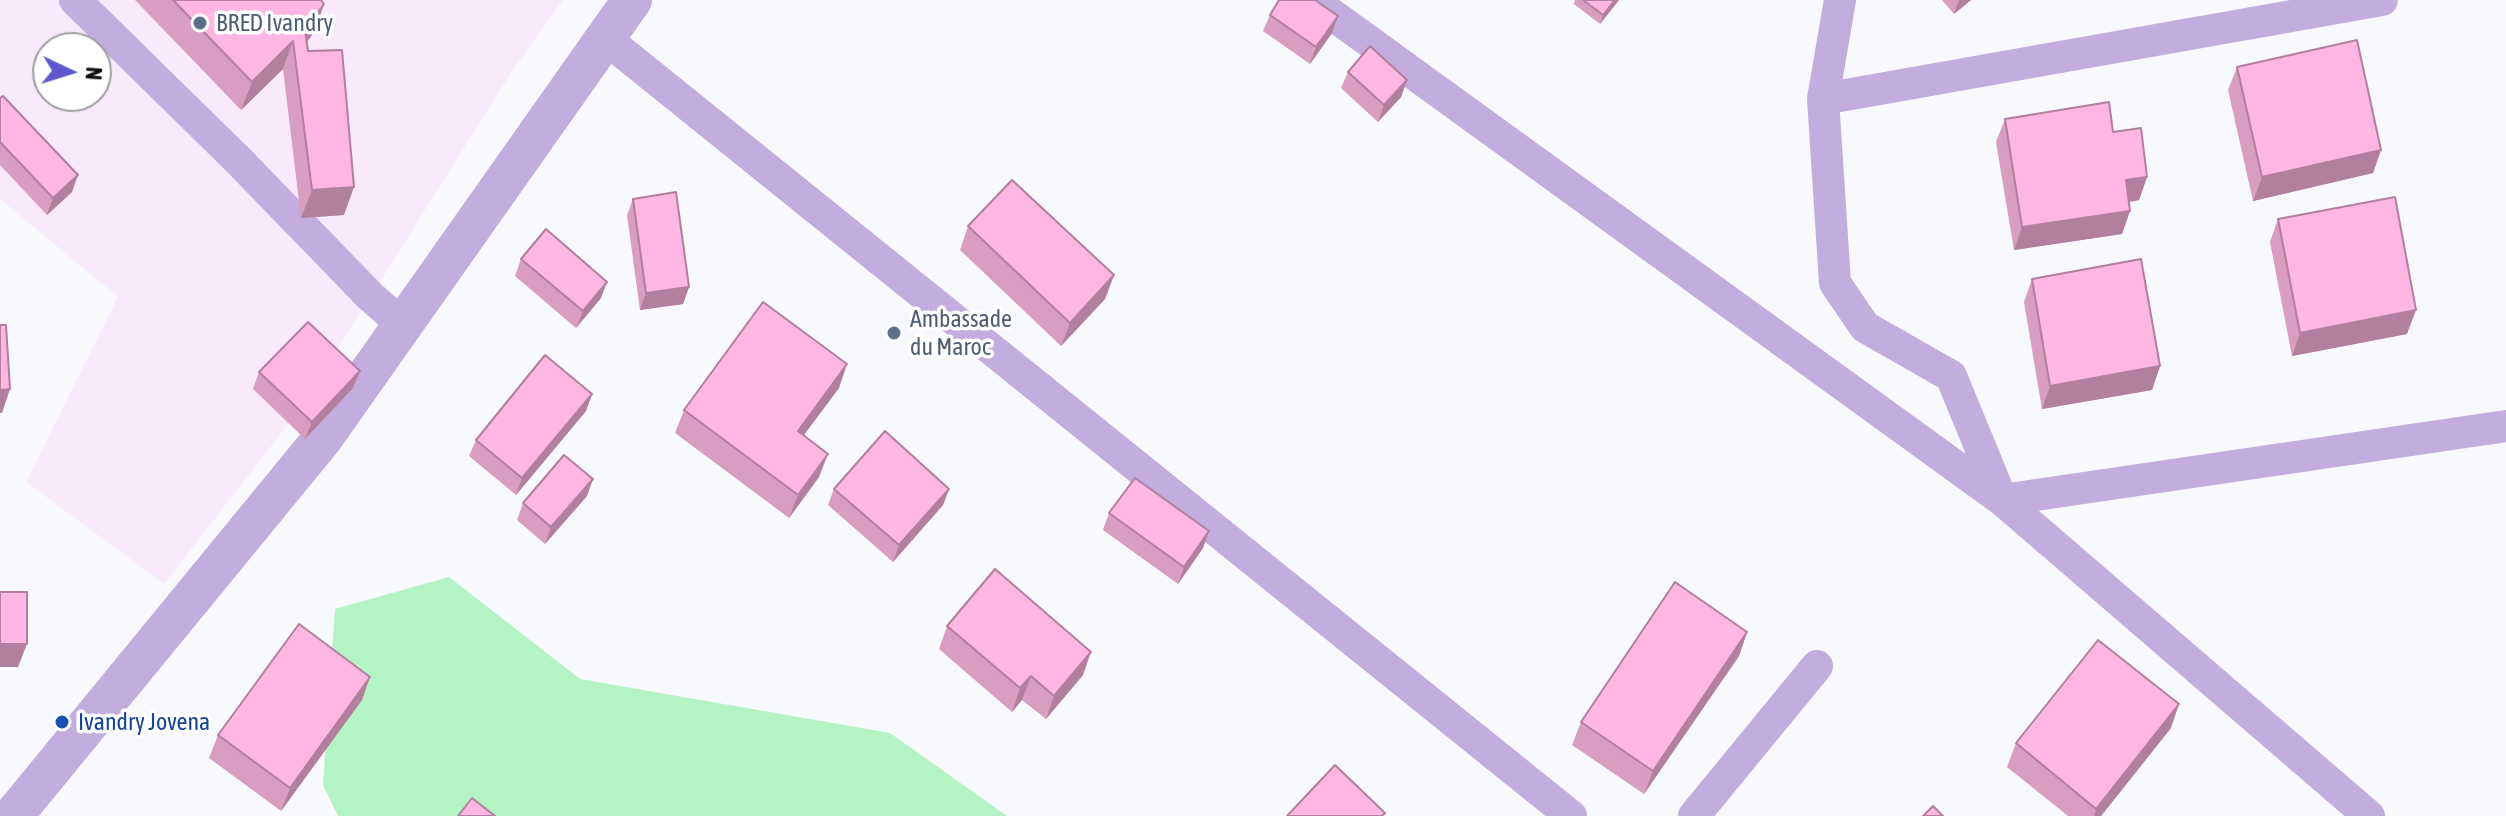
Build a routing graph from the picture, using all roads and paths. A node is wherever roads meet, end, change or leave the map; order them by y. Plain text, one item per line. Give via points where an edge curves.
1 (75, 0) edge
2 (632, 0) edge
3 (1312, 0) edge
4 (1840, 0) edge
5 (2382, 0) edge
6 (606, 39) junction
7 (1823, 99) junction
8 (403, 325) junction
9 (2506, 426) edge
10 (2002, 500) junction
11 (1817, 666) dead end
12 (13, 816) edge
13 (1571, 816) edge
14 (1694, 816) edge
15 (2369, 816) edge

1 - 8 street
2 - 6 street
3 - 10 street
4 - 7 street
5 - 7 street
6 - 8 street
6 - 13 street
7 - 10 street via 1835,283 1865,327 1951,376
8 - 12 street via 323,438
9 - 10 street
10 - 15 street
11 - 14 street

